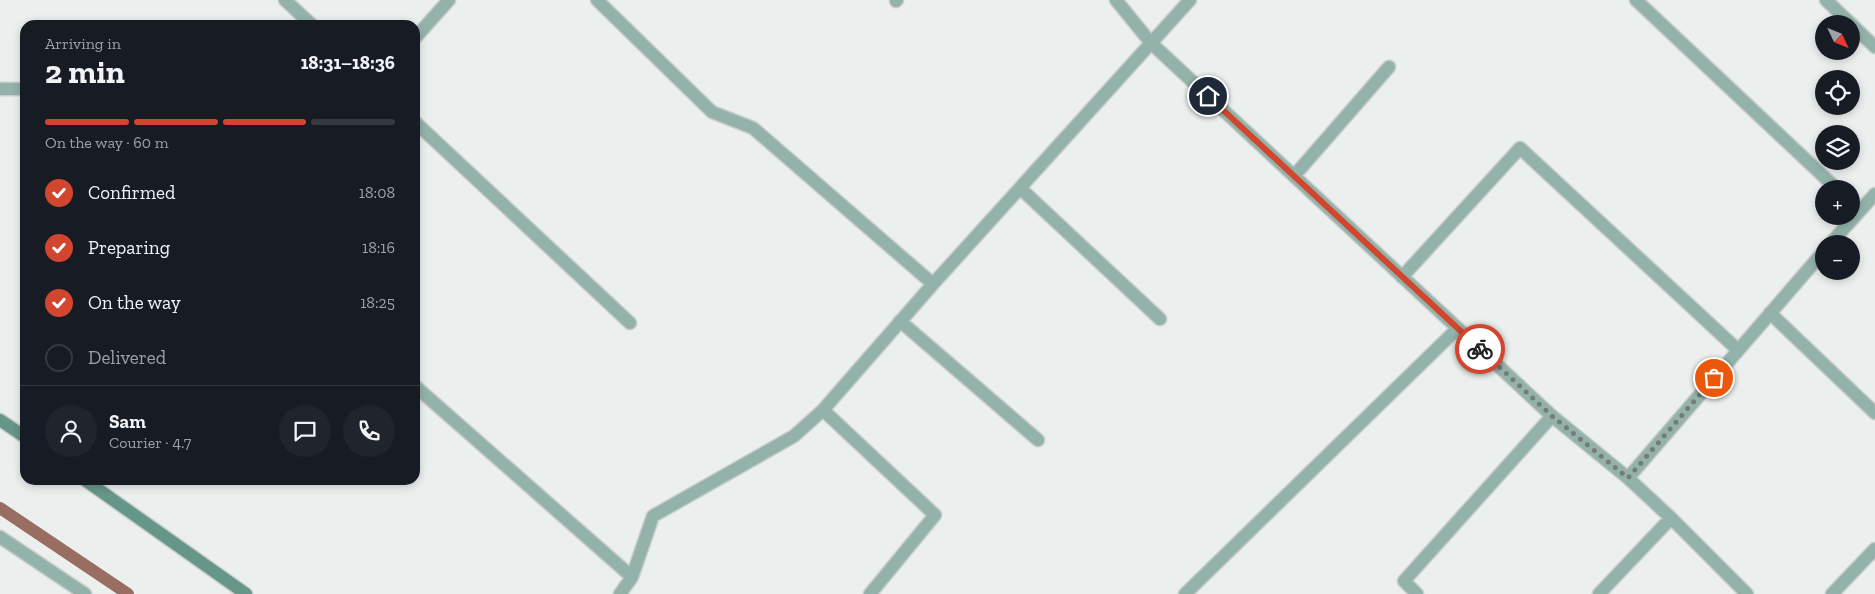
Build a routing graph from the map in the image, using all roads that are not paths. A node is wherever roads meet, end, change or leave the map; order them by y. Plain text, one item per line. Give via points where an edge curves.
1 (286, 0) edge
2 (449, 0) edge
3 (597, 0) edge
4 (1116, 0) edge
5 (1190, 0) edge
6 (1636, 0) edge
7 (1826, 0) edge
8 (1842, 15) edge
9 (307, 20) edge
10 (420, 32) edge
11 (1860, 33) edge
12 (1152, 43) junction
13 (1875, 47) edge
14 (1390, 67) dead end
15 (0, 89) edge
16 (20, 89) edge
17 (420, 127) edge
18 (1294, 176) junction
19 (1827, 180) edge
20 (1020, 188) junction
21 (1875, 194) edge
22 (1860, 203) edge
23 (1815, 261) edge
24 (1402, 277) junction
25 (934, 284) junction
26 (1770, 313) junction
27 (1160, 319) dead end
28 (900, 321) junction
29 (630, 324) dead end
30 (1458, 328) junction
31 (1738, 350) junction
32 (420, 390) edge
33 (822, 410) junction
34 (1875, 413) edge
35 (1552, 416) junction
36 (0, 420) edge
37 (20, 434) edge
38 (1038, 440) dead end
39 (1628, 478) junction
40 (92, 485) edge
41 (1671, 518) junction
42 (0, 537) edge
43 (1875, 548) edge
44 (632, 577) junction
45 (85, 594) edge
46 (246, 594) edge
47 (620, 594) edge
48 (870, 594) edge
49 (1185, 594) edge
50 (1418, 594) edge
51 (1598, 594) edge
52 (1748, 594) edge
53 (1832, 594) edge

1 - 9 street
2 - 10 street
3 - 25 street via 712,112 753,128
4 - 12 street
5 - 12 street
6 - 19 street
7 - 8 street
11 - 13 street
12 - 18 street
12 - 20 street
14 - 18 street
15 - 16 street
17 - 29 street
18 - 24 street
20 - 25 street
20 - 27 street
21 - 22 street
23 - 26 street
24 - 30 street
24 - 31 street via 1520,148
25 - 28 street
26 - 31 street
26 - 34 street
28 - 33 street
28 - 38 street
30 - 35 street
30 - 49 street
31 - 39 street
32 - 44 street
33 - 44 street via 794,436 653,516
33 - 48 street via 935,515
35 - 39 street
35 - 50 street via 1404,581
36 - 37 main road
39 - 41 street
40 - 46 main road
41 - 51 street
41 - 52 street
42 - 45 street
43 - 53 street
44 - 47 street

